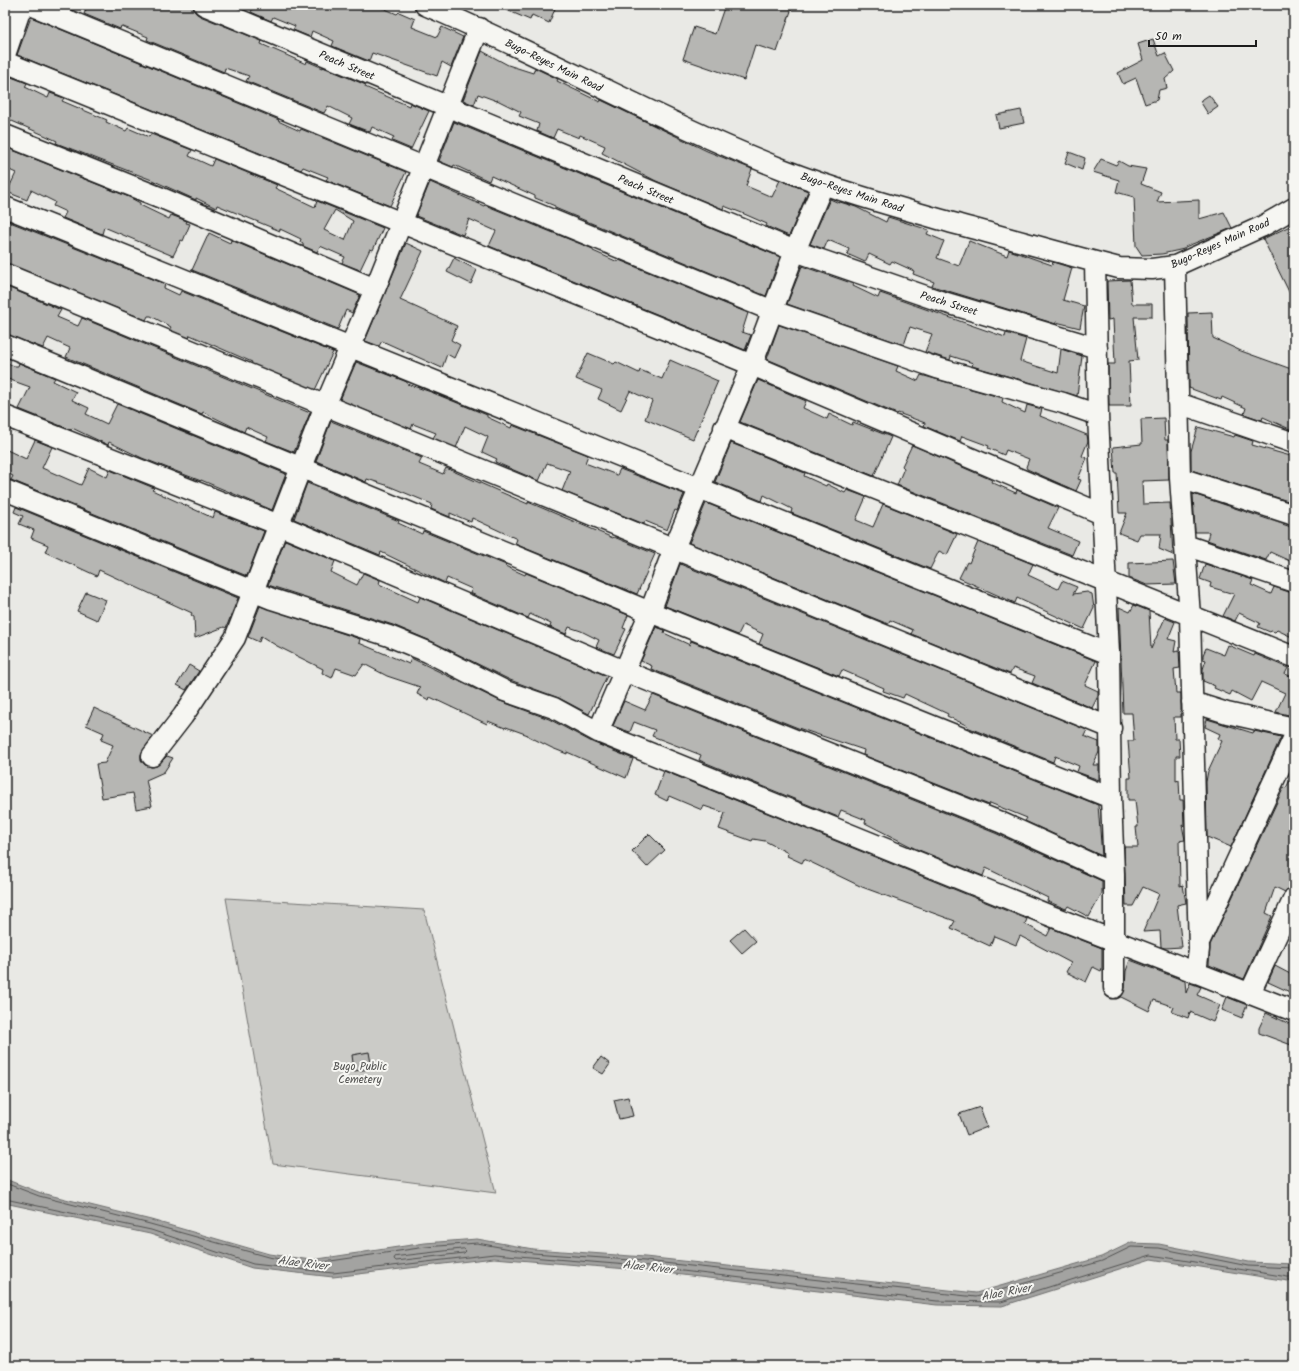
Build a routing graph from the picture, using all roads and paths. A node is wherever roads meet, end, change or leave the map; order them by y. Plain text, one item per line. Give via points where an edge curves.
1 (22, 5) edge
2 (31, 5) edge
3 (204, 5) edge
4 (425, 5) edge
5 (479, 28) junction
6 (5, 55) edge
7 (5, 62) edge
8 (447, 107) junction
9 (5, 135) edge
10 (424, 167) junction
11 (823, 185) junction
12 (5, 207) edge
13 (1294, 208) edge
14 (401, 224) junction
15 (795, 251) junction
16 (1095, 262) junction
17 (1175, 266) junction
18 (5, 274) edge
19 (374, 289) junction
20 (773, 311) junction
21 (5, 345) edge
22 (349, 347) junction
23 (1097, 348) junction
24 (752, 365) junction
25 (1178, 403) junction
26 (324, 408) junction
27 (1098, 415) junction
28 (5, 416) edge
29 (724, 428) junction
30 (1294, 443) edge
31 (301, 468) junction
32 (1180, 478) junction
33 (700, 487) junction
34 (5, 490) edge
35 (1102, 514) junction
36 (1294, 515) edge
37 (279, 525) junction
38 (1185, 545) junction
39 (674, 548) junction
40 (1106, 581) junction
41 (1294, 582) edge
42 (253, 590) junction
43 (650, 612) junction
44 (1190, 616) junction
45 (1109, 654) junction
46 (1294, 657) edge
47 (624, 671) junction
48 (1192, 702) junction
49 (1111, 728) junction
50 (1294, 728) edge
51 (598, 732) junction
52 (1294, 737) edge
53 (152, 756) dead end
54 (1111, 798) junction
55 (1114, 874) junction
56 (1294, 898) edge
57 (1115, 940) junction
58 (1198, 944) junction
59 (1196, 973) junction
60 (1114, 988) dead end
61 (1250, 993) junction
62 (1294, 1011) edge

1 - 6 street
2 - 10 street
3 - 8 street, Peach Street
4 - 5 street, Bugo-Reyes Main Road
5 - 8 street
5 - 11 street, Bugo-Reyes Main Road via 629,102 737,151
7 - 14 street
8 - 10 street
8 - 15 street, Peach Street
9 - 19 street via 164,199
10 - 14 street
10 - 20 street
11 - 15 street
11 - 16 street, Bugo-Reyes Main Road
12 - 22 street
13 - 17 street, Bugo-Reyes Main Road via 1261,227
14 - 19 street
14 - 24 street
15 - 20 street
15 - 23 street, Peach Street via 937,300
16 - 17 street, Bugo-Reyes Main Road via 1133,269
16 - 23 street
17 - 25 street
18 - 26 street
19 - 22 street
20 - 24 street
20 - 27 street via 937,368
21 - 31 street
22 - 26 street
22 - 33 street
23 - 27 street
24 - 29 street
24 - 35 street
25 - 30 street
25 - 32 street
26 - 31 street
26 - 39 street
27 - 35 street
28 - 37 street
29 - 33 street
29 - 40 street
31 - 37 street
31 - 43 street
32 - 36 street
32 - 38 street
33 - 39 street
33 - 45 street
34 - 42 street
35 - 40 street
37 - 42 street
37 - 47 street
38 - 41 street
38 - 44 street
39 - 43 street
39 - 49 street
40 - 44 street
40 - 45 street
42 - 51 street via 272,599 389,636 428,652 505,691 554,708
42 - 53 street via 241,625 229,649
43 - 47 street
43 - 54 street
44 - 46 street
44 - 48 street
45 - 49 street
47 - 51 street
47 - 55 street via 1000,822
48 - 50 street via 1227,713
48 - 58 street
49 - 54 street
51 - 57 street
52 - 58 street
54 - 55 street
55 - 57 street
56 - 61 street
57 - 59 street
57 - 60 street
58 - 59 street
59 - 61 street
61 - 62 street

